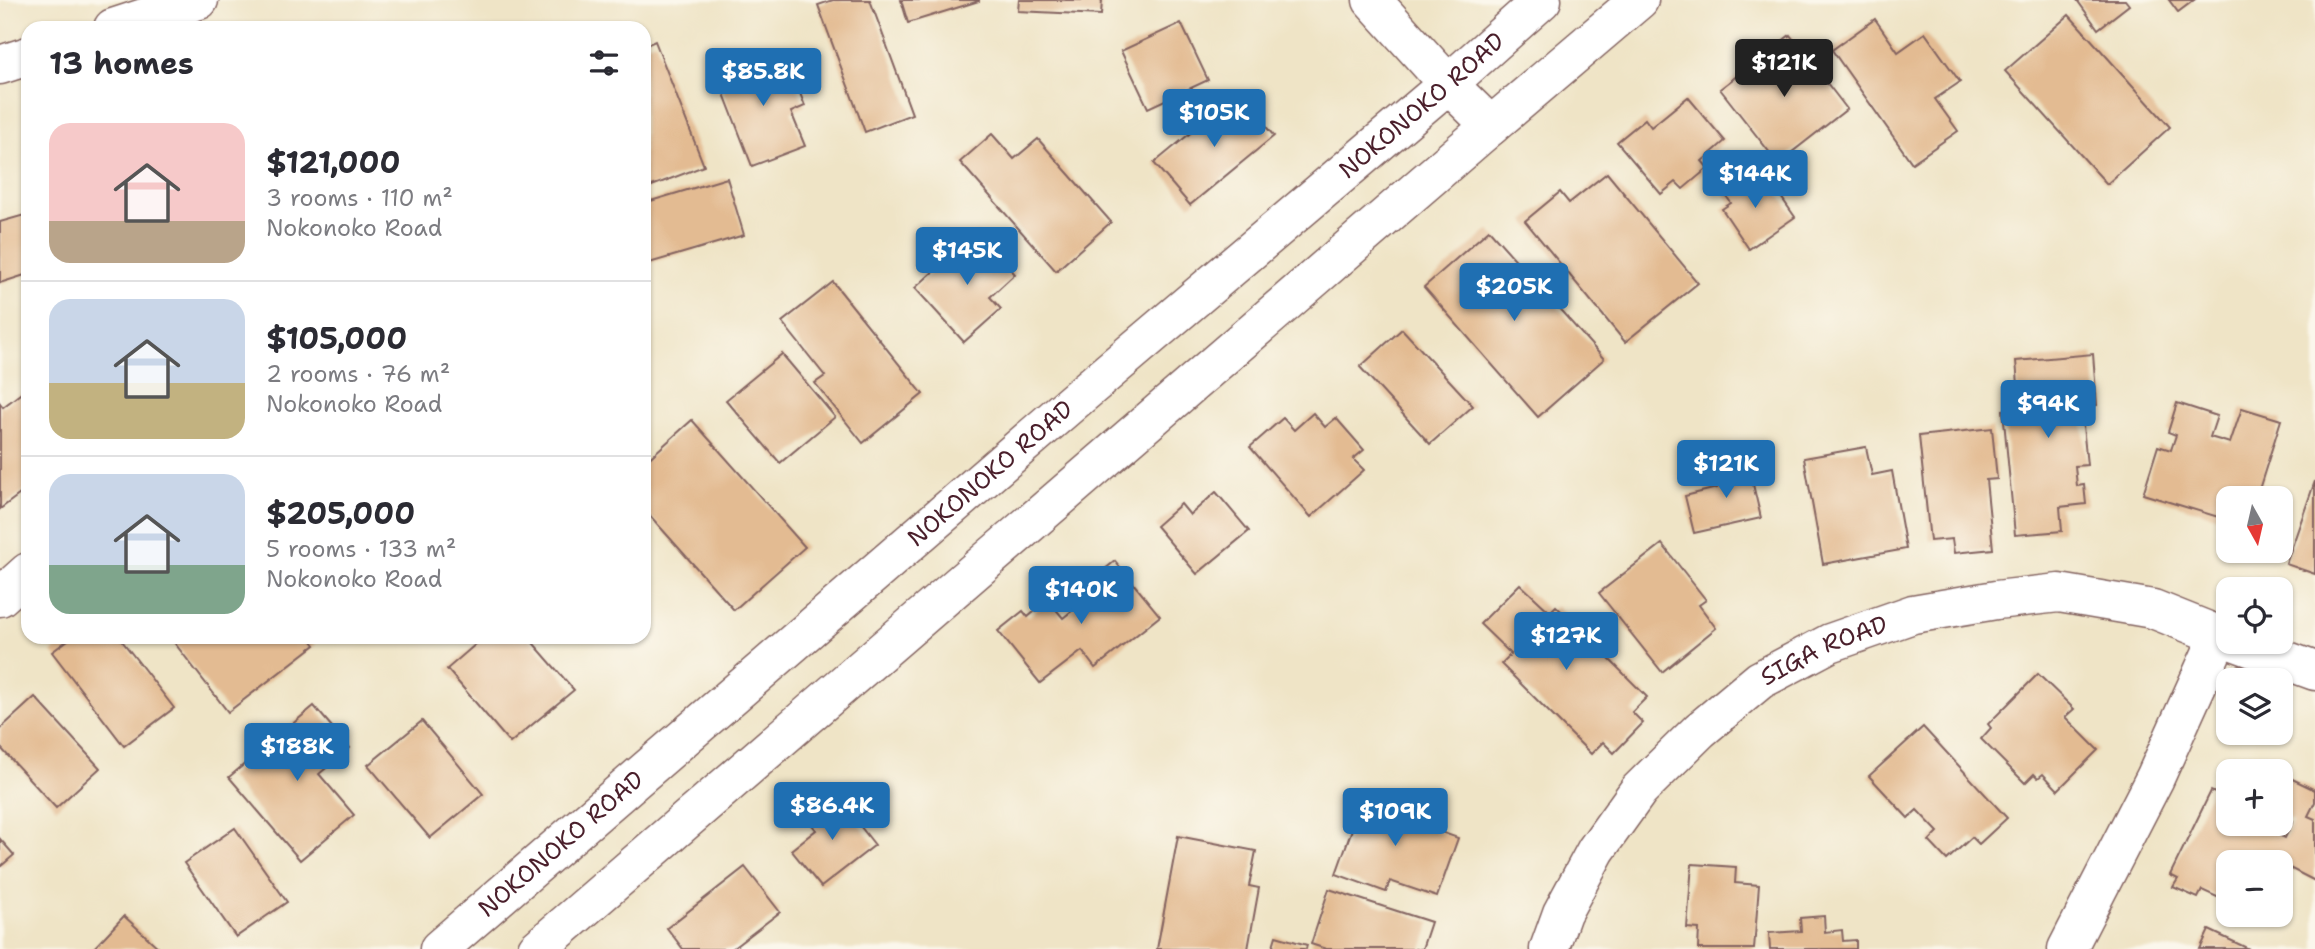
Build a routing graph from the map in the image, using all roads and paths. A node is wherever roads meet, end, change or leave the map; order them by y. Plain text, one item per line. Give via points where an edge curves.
1 (200, 0) edge
2 (1372, 0) edge
3 (1542, 0) edge
4 (1639, 0) edge
5 (135, 21) edge
6 (204, 21) edge
7 (21, 58) edge
8 (0, 65) edge
9 (1448, 84) junction
10 (1492, 126) junction
11 (21, 578) edge
12 (0, 597) edge
13 (2216, 635) edge
14 (2219, 654) edge
15 (2268, 654) edge
16 (2315, 671) edge
17 (439, 949) edge
18 (537, 949) edge
19 (1549, 949) edge
20 (2067, 949) edge

1 - 5 main road
1 - 6 main road
2 - 9 main road
3 - 9 main road, NOKONOKO ROAD
4 - 10 main road
7 - 8 main road
9 - 10 main road
9 - 17 main road, NOKONOKO ROAD
10 - 18 main road
11 - 12 main road
13 - 19 main road, SIGA ROAD via 2153,609 2059,593 1913,614 1830,643 1760,681 1700,730 1639,790 1596,850 1562,912
14 - 20 main road
15 - 16 main road, SIGA ROAD

